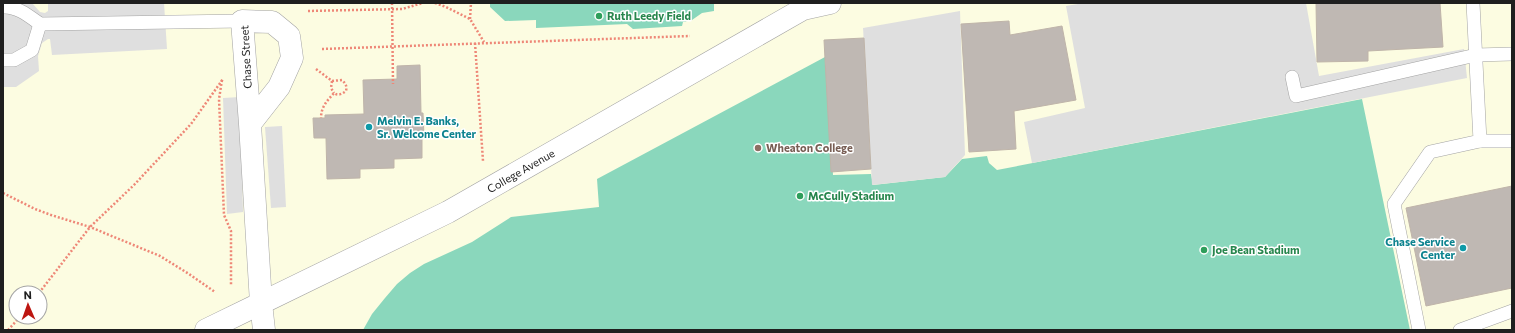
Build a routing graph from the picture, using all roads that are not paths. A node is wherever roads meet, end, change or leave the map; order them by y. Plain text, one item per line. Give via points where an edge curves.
1 (830, 3) edge
2 (1473, 3) edge
3 (803, 6) edge
4 (3, 7) edge
5 (242, 21) junction
6 (40, 24) junction
7 (1512, 54) edge
8 (1476, 55) junction
9 (3, 60) edge
10 (1292, 77) dead end
11 (250, 124) junction
12 (1480, 141) junction
13 (1512, 141) edge
14 (261, 303) junction
15 (1512, 311) edge
16 (206, 330) edge
17 (264, 330) edge
18 (1419, 330) edge
19 (1460, 330) edge

1 - 3 street, College Avenue
2 - 8 lane
3 - 14 street, College Avenue via 448,212
4 - 6 lane via 10,6
5 - 6 lane
5 - 11 street, Chase Street
5 - 11 street, Chase Street via 272,22 289,36 292,58 279,87
6 - 9 lane via 32,50 14,60
7 - 8 lane
8 - 10 lane via 1296,96
8 - 12 lane
11 - 14 street, Chase Street
12 - 13 lane
12 - 18 lane via 1430,152 1394,204
14 - 16 street, College Avenue
14 - 17 street, Chase Street
15 - 19 lane

